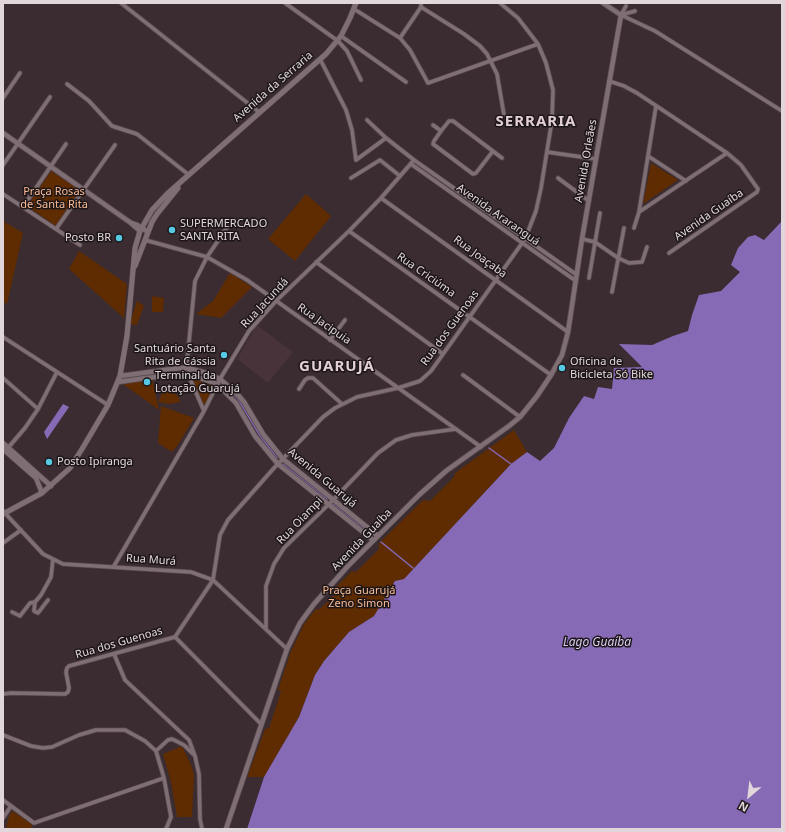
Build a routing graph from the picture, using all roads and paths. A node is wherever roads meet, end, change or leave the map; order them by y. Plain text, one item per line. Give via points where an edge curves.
1 (121, 3) edge
2 (285, 3) edge
3 (500, 3) edge
4 (603, 3) edge
5 (421, 5) edge
6 (355, 6) edge
7 (626, 6) dead end
8 (635, 11) dead end
9 (621, 15) junction
10 (341, 36) junction
11 (400, 38) junction
12 (338, 41) junction
13 (538, 44) junction
14 (320, 59) junction
15 (491, 60) junction
16 (20, 74) dead end
17 (361, 80) dead end
18 (609, 81) junction
19 (406, 82) dead end
20 (67, 84) dead end
21 (50, 97) dead end
22 (3, 98) edge
23 (656, 106) junction
24 (782, 110) edge
25 (259, 112) junction
26 (504, 115) dead end
27 (367, 120) dead end
28 (433, 125) dead end
29 (441, 131) junction
30 (3, 133) edge
31 (386, 138) junction
32 (18, 144) junction
33 (66, 144) dead end
34 (115, 144) dead end
35 (493, 151) junction
36 (547, 152) junction
37 (727, 154) junction
38 (648, 156) junction
39 (502, 158) dead end
40 (414, 160) junction
41 (596, 160) junction
42 (411, 164) junction
43 (3, 165) edge
44 (50, 167) junction
45 (189, 175) junction
46 (400, 176) junction
47 (351, 178) dead end
48 (558, 178) dead end
49 (686, 181) junction
50 (450, 186) junction
51 (84, 190) junction
52 (447, 190) junction
53 (3, 194) edge
54 (381, 198) junction
55 (589, 201) junction
56 (477, 205) junction
57 (23, 207) junction
58 (474, 209) junction
59 (600, 212) dead end
60 (638, 212) junction
61 (228, 226) dead end
62 (624, 228) dead end
63 (634, 228) dead end
64 (56, 229) junction
65 (141, 229) junction
66 (349, 231) junction
67 (148, 232) junction
68 (525, 239) junction
69 (582, 239) junction
70 (145, 240) junction
71 (595, 242) junction
72 (522, 243) junction
73 (80, 245) dead end
74 (647, 247) dead end
75 (135, 248) junction
76 (142, 250) junction
77 (670, 253) dead end
78 (207, 257) junction
79 (618, 258) junction
80 (316, 262) junction
81 (133, 272) junction
82 (577, 275) junction
83 (589, 278) dead end
84 (496, 280) junction
85 (576, 281) junction
86 (612, 292) dead end
87 (276, 301) junction
88 (469, 316) junction
89 (345, 320) dead end
90 (568, 332) junction
91 (3, 338) edge
92 (330, 340) junction
93 (443, 354) junction
94 (188, 368) junction
95 (57, 372) junction
96 (189, 374) junction
97 (463, 375) dead end
98 (552, 375) junction
99 (120, 376) junction
100 (3, 378) edge
101 (220, 379) junction
102 (118, 382) junction
103 (217, 384) junction
104 (398, 388) junction
105 (299, 389) dead end
106 (342, 404) junction
107 (108, 405) junction
108 (38, 409) junction
109 (204, 411) junction
110 (520, 417) junction
111 (456, 429) junction
112 (3, 443) edge
113 (481, 446) junction
114 (6, 450) edge
115 (283, 459) junction
116 (278, 464) junction
117 (51, 486) junction
118 (42, 493) junction
119 (333, 500) junction
120 (328, 504) junction
121 (4, 513) edge
122 (21, 530) junction
123 (378, 536) junction
124 (373, 540) junction
125 (3, 543) edge
126 (53, 559) junction
127 (114, 566) junction
128 (213, 580) junction
129 (48, 600) dead end
130 (34, 602) junction
131 (12, 612) dead end
132 (266, 628) junction
133 (175, 637) junction
134 (287, 649) junction
135 (114, 654) junction
136 (3, 694) edge
137 (261, 724) junction
138 (3, 735) edge
139 (156, 751) junction
140 (195, 756) junction
141 (164, 778) junction
142 (3, 800) edge
143 (11, 806) junction
144 (3, 818) edge
145 (34, 823) junction
146 (33, 829) edge
147 (166, 829) edge
148 (202, 829) edge
149 (226, 829) edge

1 - 25 street
2 - 12 street
3 - 13 street, Rua dos Guenoas via 518,18
4 - 9 street
5 - 11 street
5 - 15 street via 480,46
6 - 10 main road, Avenida da Serraria
6 - 11 street
7 - 9 street
8 - 9 street
9 - 18 street, Avenida Orleães
9 - 24 street via 656,31
10 - 12 main road, Avenida da Serraria
10 - 19 street
11 - 15 street via 410,50 428,83
12 - 14 main road, Avenida da Serraria
12 - 17 street via 347,51
13 - 15 street
13 - 36 street, Rua dos Guenoas via 553,90
14 - 25 main road, Avenida da Serraria
14 - 31 street via 346,110 356,160
15 - 26 street via 497,74
16 - 22 street
18 - 23 street via 624,86
18 - 41 street, Avenida Orleães
20 - 45 street via 89,101 112,126 137,134
21 - 32 street
23 - 37 street
23 - 38 street
25 - 45 main road, Avenida da Serraria
27 - 31 street, Avenida Araranguá
28 - 29 street
29 - 35 street via 451,120
29 - 35 street via 433,144 473,174
30 - 32 street
31 - 40 street, Avenida Araranguá
32 - 43 street
32 - 44 street
33 - 44 street
34 - 51 street
35 - 39 street
36 - 41 street
36 - 68 street, Rua dos Guenoas via 536,211
37 - 49 street
37 - 77 street, Avenida Guaíba via 741,165 758,190
38 - 49 street
38 - 60 street
40 - 42 street, Rua Jacundá
40 - 50 street, Avenida Araranguá
41 - 55 street, Avenida Orleães
42 - 46 street, Rua Jacundá
42 - 52 street, Avenida Araranguá
44 - 51 street
44 - 57 street
45 - 65 main road, Avenida da Serraria via 152,210
45 - 67 main road, Avenida da Serraria via 157,214
46 - 47 street via 380,160
46 - 54 street, Rua Jacundá
48 - 55 street
49 - 60 street
50 - 52 street
50 - 56 street, Avenida Araranguá
51 - 64 street
51 - 65 street
52 - 58 street, Avenida Araranguá
53 - 57 street
54 - 66 street, Rua Jacundá
54 - 84 street, Rua Joaçaba
55 - 69 street, Avenida Orleães
56 - 58 street
56 - 68 street, Avenida Araranguá
57 - 64 street
58 - 72 street, Avenida Araranguá
59 - 71 street
60 - 63 street
61 - 78 street
62 - 79 street
64 - 73 street
65 - 67 street
65 - 75 main road, Avenida da Serraria
66 - 80 street, Rua Jacundá
66 - 88 street, Rua Criciúma
67 - 70 main road, Avenida da Serraria
68 - 72 street, Rua dos Guenoas
68 - 82 street, Avenida Araranguá
69 - 71 street
69 - 82 street, Avenida Orleães
70 - 76 main road, Avenida da Serraria
70 - 78 street, Rua Jacipuia
71 - 79 street
71 - 83 street
72 - 84 street, Rua dos Guenoas
72 - 85 street, Avenida Araranguá
74 - 79 street via 641,263 629,263
75 - 76 main road via 138,251
75 - 81 main road, Avenida da Serraria
76 - 81 main road, Avenida da Serraria
78 - 87 street, Rua Jacipuia via 247,280
78 - 94 street via 195,281
79 - 86 street
80 - 87 street, Rua Jacundá
80 - 93 street
81 - 99 main road, Avenida da Serraria
82 - 85 street, Avenida Orleães
84 - 88 street, Rua dos Guenoas
84 - 90 street, Rua Joaçaba
85 - 90 street, Avenida Orleães
87 - 92 street, Rua Jacipuia
87 - 101 street, Rua Jacundá via 249,331
88 - 93 street, Rua dos Guenoas
88 - 98 street, Rua Criciúma
89 - 92 street
90 - 98 street, Avenida Guaíba via 562,355
91 - 95 street
92 - 104 street, Rua Jacipuia
93 - 104 street, Rua dos Guenoas via 420,381
94 - 96 street
94 - 99 street, Avenida Guarujá
94 - 101 street, Avenida Guarujá
95 - 107 street
95 - 108 street
96 - 102 street, Avenida Guarujá
96 - 103 street, Avenida Guarujá
96 - 109 street
97 - 110 street
98 - 110 street, Avenida Guaíba
99 - 102 main road, Avenida da Serraria
100 - 108 street
101 - 103 street, Rua Jacundá
101 - 115 street, Avenida Guarujá via 244,402 263,434
102 - 107 main road, Avenida da Serraria
103 - 109 street, Rua Jacundá
103 - 116 street, Avenida Guarujá via 236,403 255,436
104 - 106 street, Rua dos Guenoas via 357,397
104 - 111 street, Rua Jacipuia
105 - 106 street via 305,380 313,378
106 - 115 street, Rua dos Guenoas via 323,417
107 - 117 main road, Avenida da Serraria via 70,468
108 - 114 street
109 - 127 street, Rua Jacundá
110 - 113 street, Avenida Guaíba
111 - 113 street, Rua Jacipuia
111 - 119 street, Rua Oiampi via 412,435 396,440 378,453
112 - 114 street
113 - 123 street, Avenida Guaíba via 446,471
114 - 117 street
114 - 118 street via 36,478
115 - 116 street, Rua dos Guenoas
115 - 119 street, Avenida Guarujá
116 - 120 street, Avenida Guarujá
116 - 128 street, Rua dos Guenoas via 224,527 220,535
117 - 118 main road, Avenida da Serraria
118 - 121 main road, Avenida da Serraria
119 - 120 street, Rua Oiampi
119 - 123 street, Avenida Guarujá
120 - 124 street, Avenida Guarujá
120 - 132 street, Rua Oiampi via 284,548 274,564 266,586
121 - 122 street, Rua Murá
122 - 125 street
122 - 126 street, Rua Murá via 43,554
123 - 124 street, Avenida Guaíba
124 - 134 street, Avenida Guaíba via 314,604 300,623
126 - 127 street, Rua Murá via 63,564
126 - 130 street via 51,577
127 - 128 street, Rua Murá via 191,572
128 - 132 street, Rua Murá
128 - 133 street, Rua dos Guenoas
129 - 130 street via 38,613 34,611
130 - 131 street via 30,603 20,616
132 - 134 street, Rua Murá
133 - 135 street, Rua dos Guenoas
133 - 137 street
134 - 137 street, Avenida Guaíba
135 - 136 street, Rua dos Guenoas via 68,667 66,672 69,688 65,694
135 - 140 street via 125,680 189,740
137 - 149 street, Avenida Guaíba
138 - 139 street via 43,748 96,730 125,730 145,740
139 - 140 street via 172,739 184,745
139 - 141 street
140 - 148 street
141 - 145 street
141 - 147 street via 171,817
142 - 143 street
143 - 144 street
143 - 145 street
145 - 146 street

